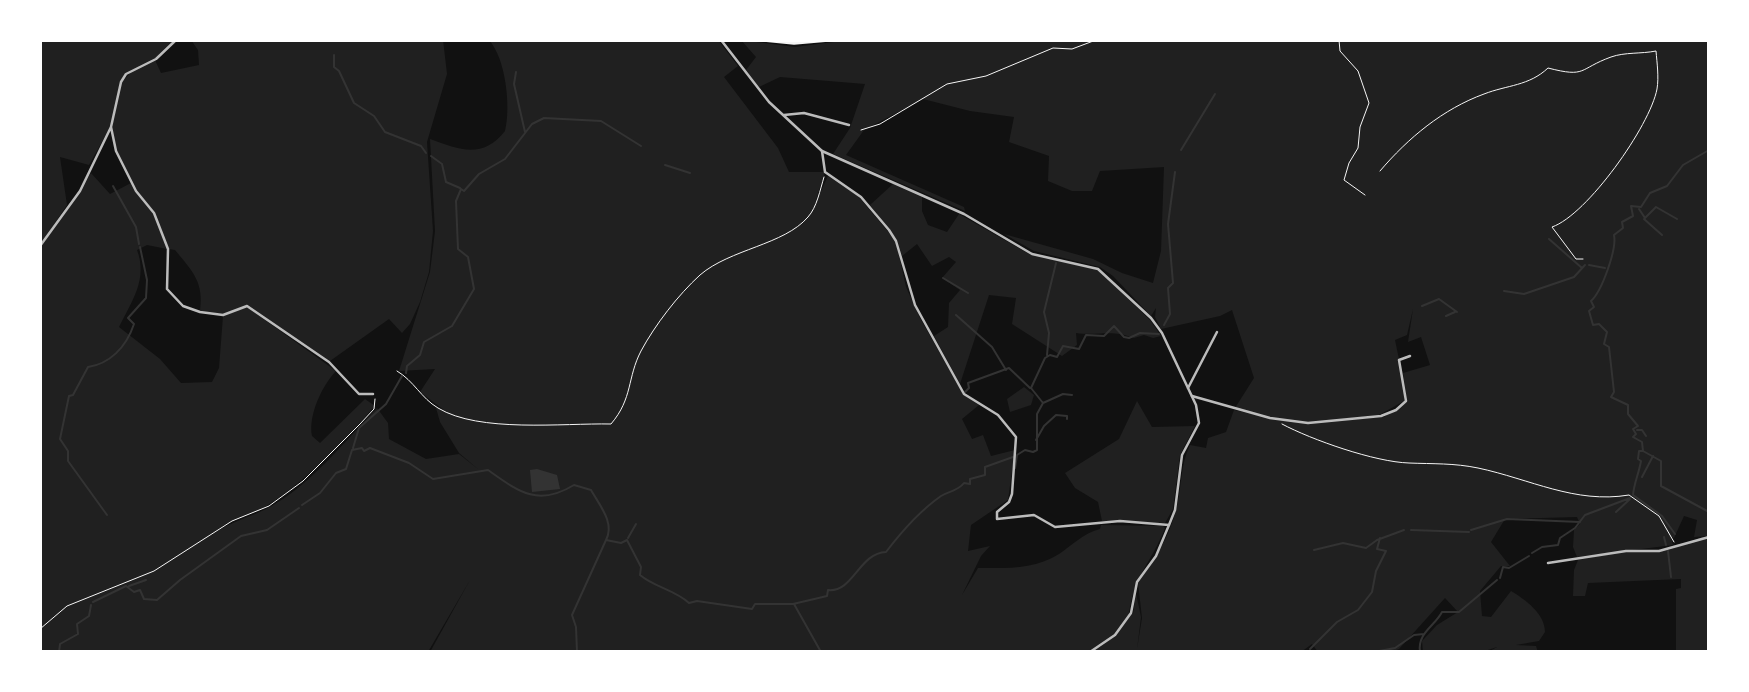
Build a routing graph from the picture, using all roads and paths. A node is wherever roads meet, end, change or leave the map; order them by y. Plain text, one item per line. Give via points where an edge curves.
1 (176, 40) edge
2 (721, 40) edge
3 (764, 40) edge
4 (828, 40) edge
5 (1096, 40) edge
6 (1339, 40) edge
7 (784, 115) junction
8 (849, 125) dead end
9 (111, 127) junction
10 (861, 130) dead end
11 (822, 152) junction
12 (1380, 171) dead end
13 (825, 172) junction
14 (1366, 195) dead end
15 (40, 246) edge
16 (1583, 259) dead end
17 (1217, 332) dead end
18 (1410, 356) dead end
19 (397, 371) dead end
20 (1188, 389) junction
21 (373, 394) joint
22 (1191, 395) junction
23 (1282, 424) dead end
24 (1169, 525) junction
25 (1709, 537) edge
26 (1676, 547) junction
27 (1548, 563) dead end
28 (40, 629) edge
29 (1090, 652) edge

1 - 9 street via 121,82
2 - 7 street
3 - 4 main road
5 - 10 path via 1072,49 1053,48 986,76 947,84 880,124
6 - 14 path via 1340,51 1358,71 1368,94 1359,148 1344,180
7 - 8 street via 804,113
7 - 11 street
9 - 15 street via 80,191
9 - 21 street via 116,151 159,224 168,249 167,287 183,306 223,315 247,306 330,362 359,394
11 - 13 street
11 - 20 street via 964,214 1032,254 1098,269 1151,318
12 - 16 path via 1412,136 1463,102 1530,82 1548,68 1582,73 1610,57 1656,51 1657,90 1643,124 1596,193 1565,223 1552,227 1576,259
13 - 19 path via 814,209 795,229 700,275 670,309 641,352 624,408 611,424 513,427 450,413 434,406
13 - 24 street via 861,197 889,230 915,305 964,394 998,415 1016,437 1012,494 997,512 997,519 1034,515 1055,527 1120,521
17 - 20 street
18 - 22 street via 1399,360 1406,401 1381,416 1308,423 1270,418
20 - 22 street
21 - 28 path via 374,410 303,481 269,506 232,521 154,571 67,606
22 - 24 street via 1199,423 1182,456
23 - 26 path via 1305,437 1407,463 1443,462 1476,468 1569,495 1629,495 1659,516
24 - 29 street via 1156,556 1137,582 1128,621
25 - 26 street
26 - 27 street

